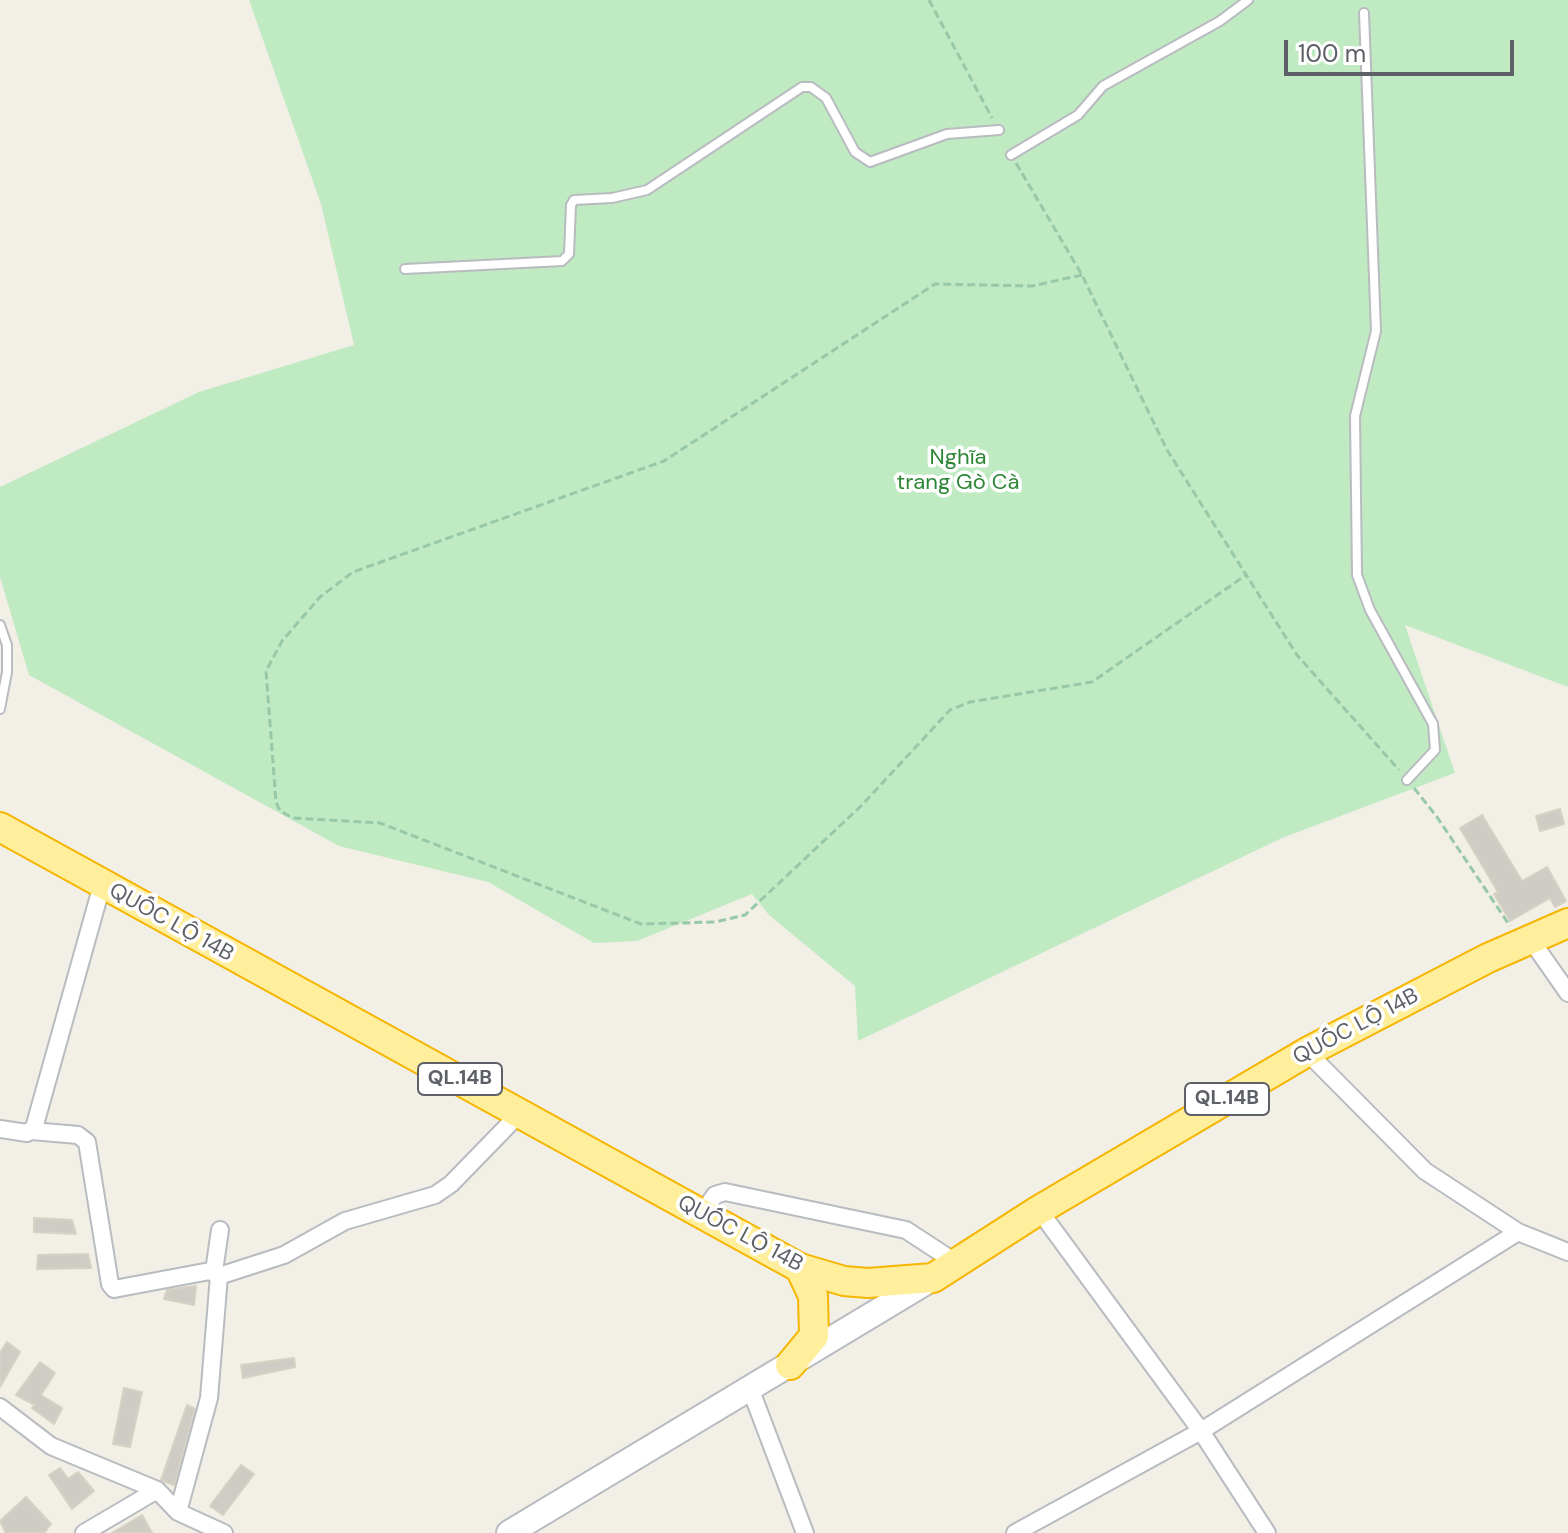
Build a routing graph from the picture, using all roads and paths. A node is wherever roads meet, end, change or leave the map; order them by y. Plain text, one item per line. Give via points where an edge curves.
1 (929, 0) edge
2 (1248, 0) edge
3 (1364, 13) dead end
4 (999, 130) joint
5 (1011, 155) joint
6 (405, 269) dead end
7 (1082, 275) junction
8 (1246, 575) junction
9 (0, 625) edge
10 (0, 709) edge
11 (1407, 780) junction
12 (0, 827) edge
13 (102, 885) junction
14 (1568, 923) edge
15 (1526, 941) junction
16 (1568, 993) edge
17 (1307, 1052) junction
18 (521, 1112) junction
19 (0, 1129) edge
20 (32, 1131) junction
21 (1039, 1210) junction
22 (701, 1215) junction
23 (220, 1230) dead end
24 (1518, 1232) junction
25 (1568, 1252) edge
26 (958, 1264) junction
27 (800, 1268) junction
28 (216, 1274) junction
29 (933, 1278) junction
30 (790, 1365) junction
31 (750, 1388) junction
32 (0, 1407) edge
33 (1201, 1431) junction
34 (157, 1490) junction
35 (178, 1512) junction
36 (84, 1533) edge
37 (224, 1533) edge
38 (509, 1533) edge
39 (805, 1533) edge
40 (1015, 1533) edge
41 (1267, 1533) edge

1 - 4 path
2 - 5 lane via 1103,86 1078,115
3 - 11 lane via 1376,331 1355,416 1357,575 1370,610 1433,724 1435,750
4 - 6 lane via 947,134 870,162 855,152 826,98 802,87 647,190 574,200 569,254 562,261
5 - 7 path
7 - 8 path via 1167,450
7 - 8 path via 1032,286 935,284 664,461 353,572 320,597 282,641 266,671 280,811 293,818 380,823 641,924 715,922 745,915 861,806 950,710 1092,682
8 - 11 path via 1297,655
9 - 10 lane via 7,659
11 - 15 path
12 - 13 highway, QUỐC LỘ 14B / QL.14B
13 - 18 highway, QUỐC LỘ 14B / QL.14B
13 - 20 street
14 - 15 highway, QL.14B
15 - 16 street
15 - 17 highway, QUỐC LỘ 14B / QL.14B
17 - 21 highway, QUỐC LỘ 14B / QL.14B
17 - 24 street via 1425,1171
18 - 22 highway, QUỐC LỘ 14B / QL.14B
18 - 28 street via 435,1195 345,1221 284,1255
19 - 20 street
20 - 28 street via 78,1135 87,1142 114,1289
21 - 26 highway, QUỐC LỘ 14B / QL.14B
21 - 33 street
22 - 26 street via 715,1195 725,1192 906,1230
22 - 27 highway, QUỐC LỘ 14B / QL.14B
23 - 28 street
24 - 25 street
24 - 33 street
26 - 29 highway, QUỐC LỘ 14B / QL.14B
27 - 29 highway, QUỐC LỘ 14B / QL.14B via 868,1283
27 - 30 highway via 813,1296 814,1336
28 - 35 street via 209,1398
29 - 30 main road
30 - 31 main road
31 - 38 main road
31 - 39 street
32 - 34 street via 51,1446
33 - 40 street
33 - 41 street
34 - 35 street
34 - 36 street
35 - 37 street

